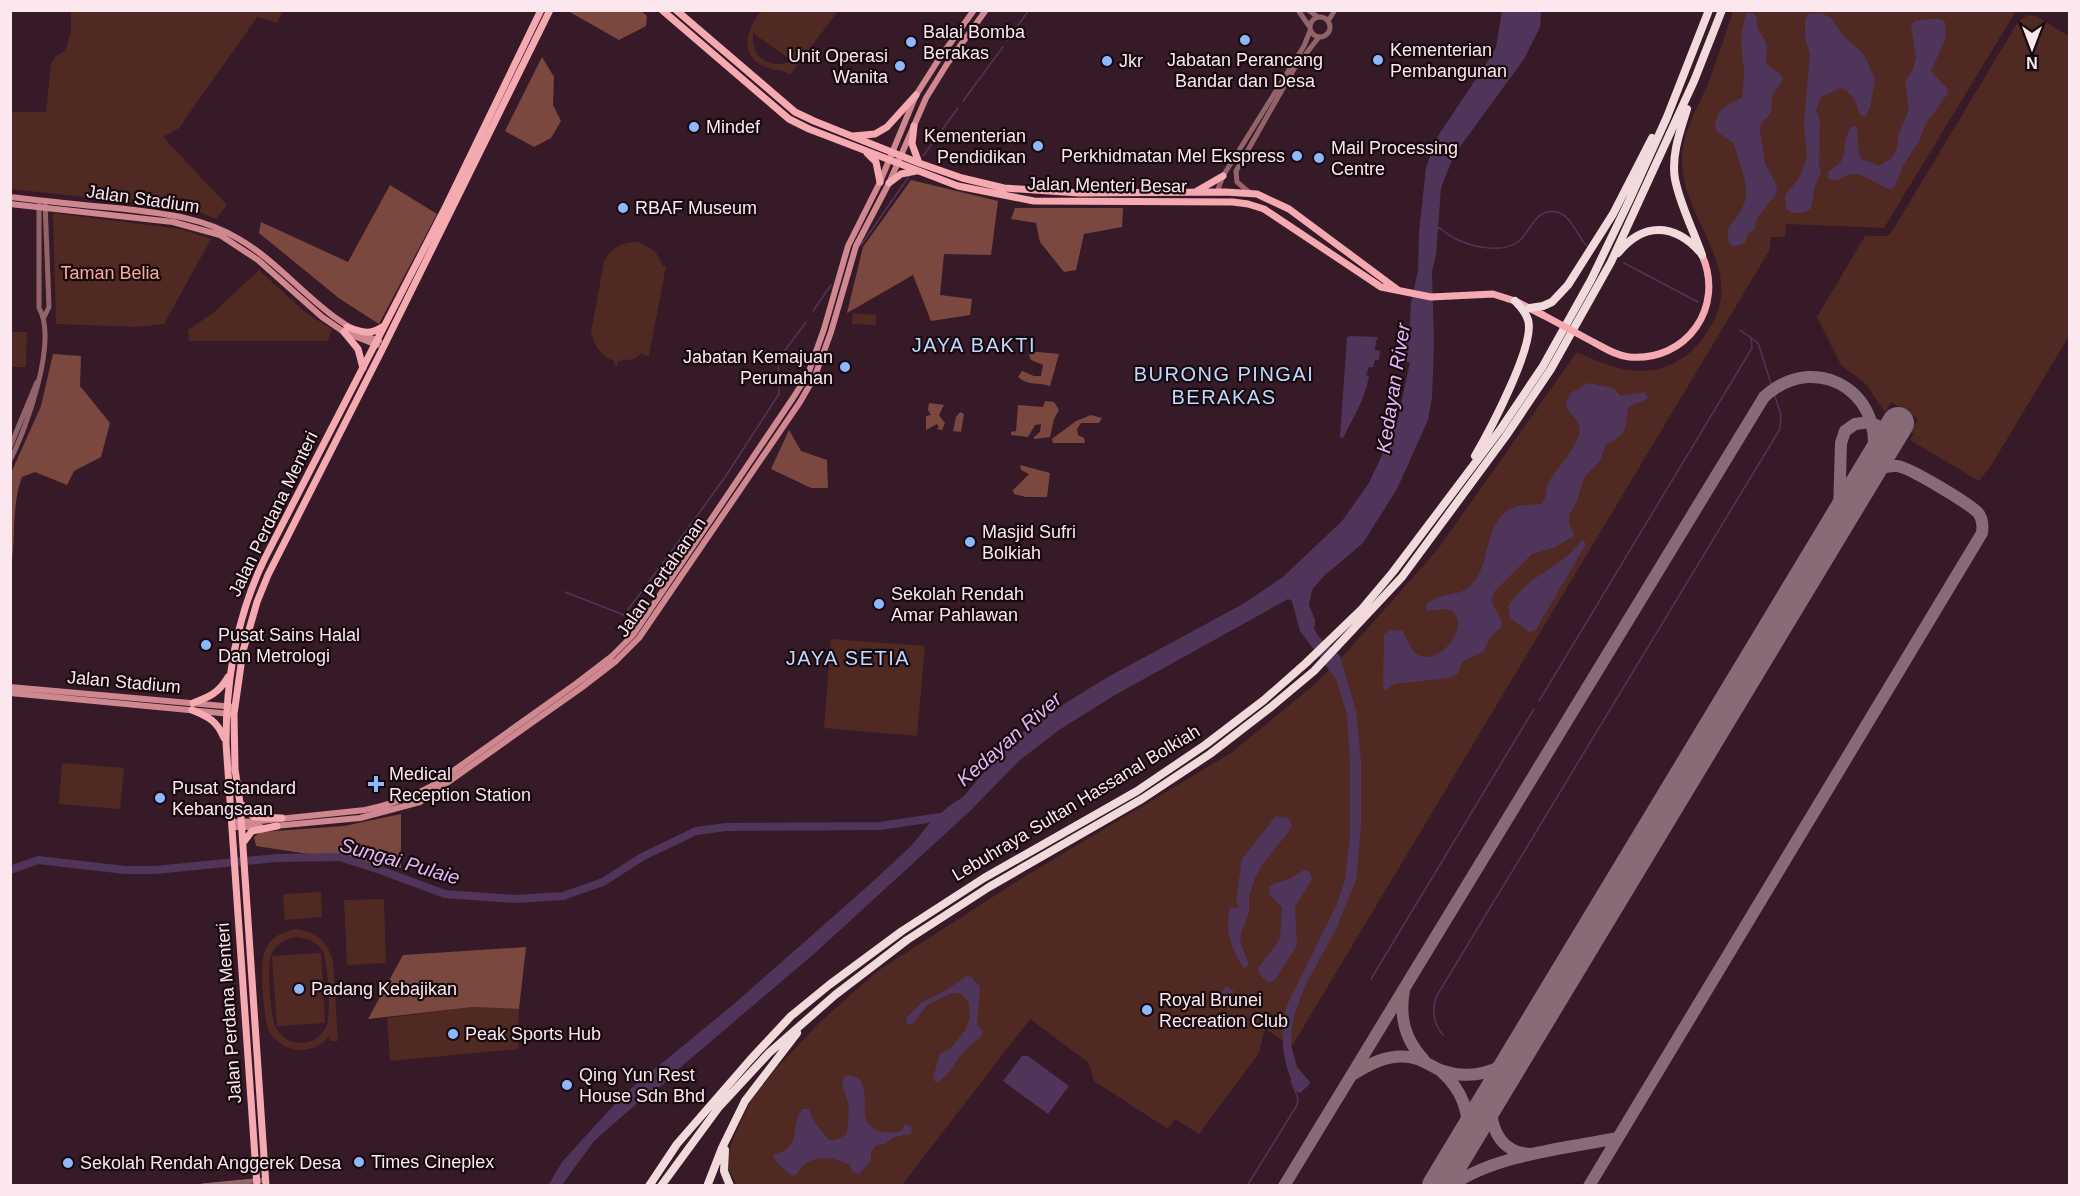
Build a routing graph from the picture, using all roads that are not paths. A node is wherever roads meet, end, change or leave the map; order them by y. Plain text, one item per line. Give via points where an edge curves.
1 (541, 10) edge
2 (550, 10) edge
3 (662, 10) edge
4 (676, 10) edge
5 (974, 10) edge
6 (986, 10) edge
7 (1298, 10) edge
8 (1308, 10) edge
9 (1325, 10) edge
10 (1335, 10) edge
11 (1709, 10) edge
12 (1722, 10) edge
13 (1320, 17) junction
14 (1328, 21) junction
15 (1310, 28) junction
16 (699, 30) junction
17 (1319, 37) junction
18 (714, 54) junction
19 (939, 59) junction
20 (947, 64) junction
21 (1694, 81) junction
22 (768, 88) junction
23 (1677, 93) junction
24 (916, 95) junction
25 (789, 119) junction
26 (914, 126) junction
27 (851, 136) junction
28 (866, 150) junction
29 (891, 156) junction
30 (899, 159) junction
31 (919, 167) junction
32 (1223, 176) junction
33 (880, 182) junction
34 (889, 183) junction
35 (1195, 192) junction
36 (1217, 192) junction
37 (1250, 193) junction
38 (10, 197) edge
39 (1233, 202) junction
40 (10, 204) edge
41 (42, 204) junction
42 (1702, 255) junction
43 (1611, 262) junction
44 (1401, 292) junction
45 (1515, 301) junction
46 (1530, 308) junction
47 (44, 316) junction
48 (384, 326) junction
49 (346, 330) junction
50 (376, 343) junction
51 (384, 346) junction
52 (363, 368) junction
53 (38, 380) junction
54 (10, 447) edge
55 (10, 460) edge
56 (1459, 485) junction
57 (231, 669) junction
58 (10, 687) edge
59 (10, 693) edge
60 (193, 706) junction
61 (231, 710) junction
62 (226, 743) junction
63 (448, 779) junction
64 (240, 803) junction
65 (282, 818) junction
66 (237, 825) junction
67 (277, 826) junction
68 (242, 847) junction
69 (815, 1011) junction
70 (255, 1017) junction
71 (245, 1020) junction
72 (729, 1135) junction
73 (257, 1183) edge
74 (266, 1183) edge
75 (201, 1185) edge
76 (649, 1185) edge
77 (661, 1185) edge
78 (706, 1185) edge
79 (730, 1185) edge

1 - 48 main road, Jalan Perdana Menteri
2 - 51 main road, Jalan Perdana Menteri
3 - 18 main road, Jalan Menteri Besar
4 - 16 main road, Jalan Menteri Besar
5 - 19 main road, Jalan Pertahanan
6 - 20 main road, Jalan Pertahanan
7 - 15 street
8 - 13 street
9 - 13 street
10 - 14 street
11 - 23 highway, Lebuhraya Sultan Hassanal Bolkiah
12 - 21 highway, Lebuhraya Sultan Hassanal Bolkiah
13 - 14 street
13 - 15 street via 1314,18
14 - 17 street via 1328,34
15 - 17 street
15 - 32 street via 1304,46
16 - 18 main road via 696,37
16 - 22 main road, Jalan Menteri Besar
17 - 37 street via 1294,69 1236,171 1237,182
18 - 25 main road, Jalan Menteri Besar
19 - 20 main road
19 - 24 main road, Jalan Pertahanan
20 - 26 main road, Jalan Pertahanan
21 - 42 highway via 1676,147 1674,177
21 - 43 highway, Lebuhraya Sultan Hassanal Bolkiah
22 - 25 main road via 770,96 789,113
22 - 27 main road, Jalan Menteri Besar via 795,112
23 - 46 highway via 1612,214 1568,285 1552,302
23 - 56 highway, Lebuhraya Sultan Hassanal Bolkiah via 1591,280 1543,366
24 - 27 main road via 888,127 875,134
24 - 29 main road, Jalan Pertahanan
25 - 28 main road, Jalan Menteri Besar
26 - 30 main road, Jalan Pertahanan
26 - 31 main road via 912,144
27 - 29 main road, Jalan Menteri Besar
28 - 29 main road, Jalan Menteri Besar
28 - 33 main road via 876,162
29 - 30 main road, Jalan Menteri Besar
29 - 33 main road, Jalan Pertahanan
30 - 31 main road, Jalan Menteri Besar
30 - 34 main road, Jalan Pertahanan
31 - 34 main road
31 - 35 main road, Jalan Menteri Besar via 1004,188 1035,191
31 - 39 main road, Jalan Menteri Besar via 958,186 1034,201
32 - 35 main road
32 - 36 street
33 - 63 main road, Jalan Pertahanan via 848,246 808,374 640,625 611,657
34 - 63 main road, Jalan Pertahanan via 856,246 815,376 639,639 581,688
35 - 36 main road, Jalan Menteri Besar
36 - 37 main road, Jalan Menteri Besar
36 - 39 main road
37 - 44 main road, Jalan Menteri Besar via 1289,209
38 - 41 main road, Jalan Stadium
39 - 44 main road, Jalan Menteri Besar via 1264,209 1356,272 1382,287
40 - 41 main road, Jalan Stadium
41 - 47 street via 39,308
41 - 47 street via 49,308
41 - 49 main road, Jalan Stadium via 174,215 223,230 263,255
42 - 43 highway via 1680,234 1651,230 1629,240
42 - 46 main road, Jalan Menteri Besar, bridge via 1709,275 1709,293 1701,320 1690,336 1665,352 1643,357 1614,353
43 - 69 highway, Lebuhraya Sultan Hassanal Bolkiah via 1551,369 1506,436 1401,577 1314,671 1210,754 916,934
44 - 45 main road, Jalan Menteri Besar via 1444,297 1493,294
45 - 46 main road, Jalan Menteri Besar
45 - 56 highway via 1528,319 1530,331 1488,433
47 - 53 street
48 - 49 main road via 370,333
48 - 50 main road, Jalan Perdana Menteri
49 - 50 main road, Jalan Stadium
49 - 52 main road via 358,349
50 - 51 main road, Jalan Stadium
50 - 52 main road, Jalan Perdana Menteri
51 - 61 main road, Jalan Perdana Menteri via 263,587 243,651
52 - 57 main road, Jalan Perdana Menteri via 254,580 240,620
53 - 54 street
53 - 55 street via 28,422
56 - 76 highway, Lebuhraya Sultan Hassanal Bolkiah via 1361,610 1264,700 1137,790 902,930 829,985 791,1016 750,1060 677,1144
57 - 60 main road via 220,690
57 - 61 main road, Jalan Perdana Menteri
58 - 60 main road, Jalan Stadium
59 - 60 main road, Jalan Stadium
60 - 61 main road, Jalan Stadium
60 - 62 main road via 213,719
61 - 62 main road, Jalan Perdana Menteri
61 - 64 main road, Jalan Perdana Menteri
62 - 66 main road, Jalan Perdana Menteri
63 - 65 main road, Jalan Pertahanan via 382,806
63 - 67 main road, Jalan Pertahanan via 420,802 410,805 360,818
64 - 65 main road via 254,817
64 - 66 main road, Jalan Perdana Menteri
65 - 66 main road, Jalan Pertahanan
66 - 67 main road, Jalan Pertahanan
66 - 68 main road, Jalan Perdana Menteri
66 - 71 main road, Jalan Perdana Menteri via 233,851
67 - 68 main road via 252,831
68 - 70 main road, Jalan Perdana Menteri
69 - 72 highway via 745,1101
69 - 77 highway, Lebuhraya Sultan Hassanal Bolkiah via 719,1107
70 - 71 main road
70 - 74 main road, Jalan Perdana Menteri
71 - 73 main road, Jalan Perdana Menteri
72 - 78 highway
72 - 79 highway via 724,1159
73 - 74 street
73 - 75 street

